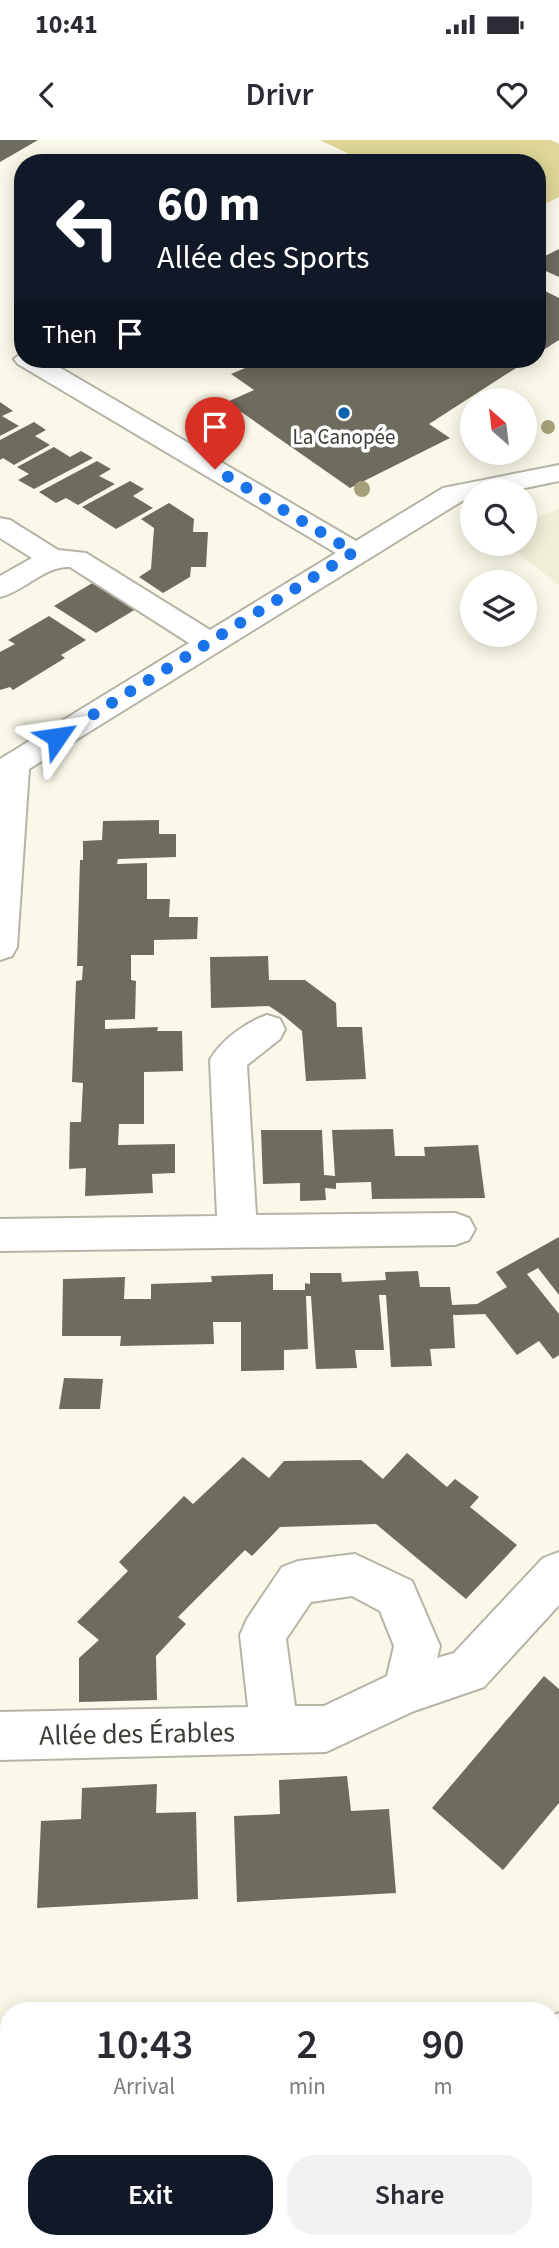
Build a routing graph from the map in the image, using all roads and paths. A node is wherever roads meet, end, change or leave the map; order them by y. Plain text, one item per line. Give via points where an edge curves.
1 (42, 368) edge
2 (559, 473) edge
3 (0, 526) edge
4 (354, 552) junction
5 (52, 558) junction
6 (0, 588) edge
7 (209, 642) junction
8 (6, 764) edge
9 (0, 947) edge
10 (267, 1029) dead end
11 (456, 1229) dead end
12 (237, 1230) junction
13 (0, 1235) edge
14 (559, 1573) edge
15 (406, 1691) junction
16 (274, 1730) junction
17 (0, 1736) edge

1 - 4 street
2 - 4 street via 453,494
3 - 5 street
4 - 7 street
5 - 6 street
5 - 7 street via 76,559
7 - 8 street
8 - 9 street
10 - 12 street via 228,1060
11 - 12 street
12 - 13 street
14 - 15 street, Allée des Érables via 468,1671
15 - 16 street, Allée des Érables via 326,1729
15 - 16 street via 417,1646 396,1596 355,1575 298,1582 262,1635
16 - 17 street, Allée des Érables

